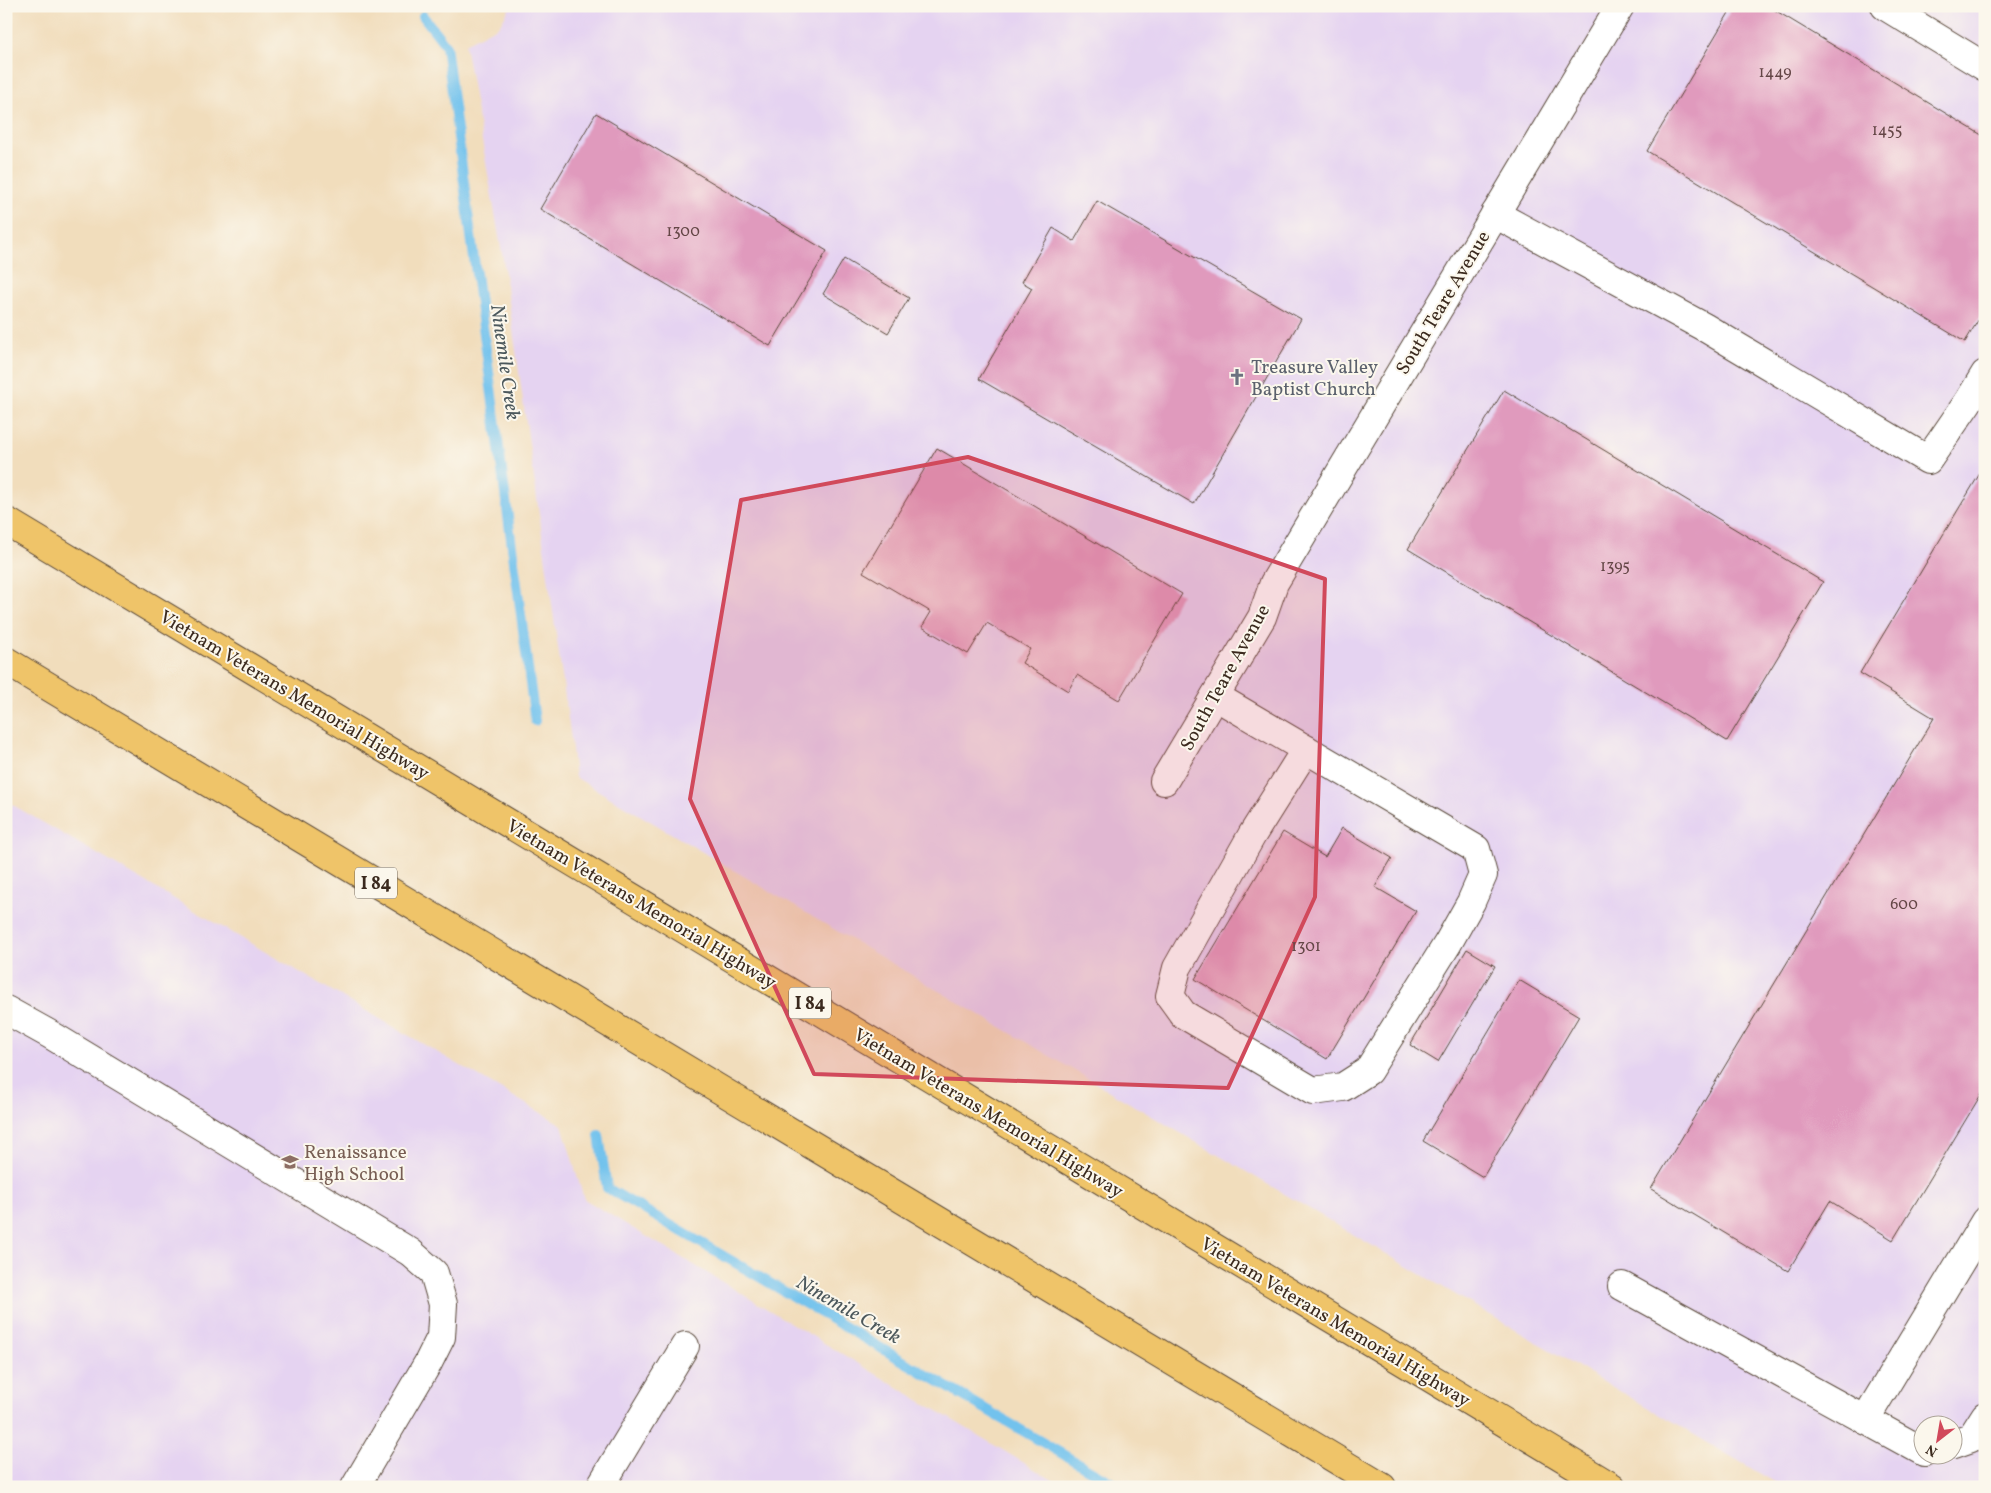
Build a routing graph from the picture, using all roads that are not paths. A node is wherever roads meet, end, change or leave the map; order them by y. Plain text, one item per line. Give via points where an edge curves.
1 (1620, 6) edge
2 (1886, 6) edge
3 (1985, 67) edge
4 (1495, 214) junction
5 (1985, 374) edge
6 (6, 521) edge
7 (6, 661) edge
8 (1215, 696) junction
9 (1306, 750) junction
10 (1164, 782) dead end
11 (6, 1010) edge
12 (1985, 1221) edge
13 (1622, 1286) dead end
14 (685, 1346) dead end
15 (1985, 1416) edge
16 (1865, 1420) junction
17 (1964, 1440) edge
18 (1914, 1447) edge
19 (355, 1487) edge
20 (600, 1487) edge
21 (1382, 1487) edge
22 (1612, 1487) edge

1 - 4 street, South Teare Avenue
2 - 3 street
4 - 5 street via 1704,327 1928,460
4 - 8 street, South Teare Avenue via 1274,583 1262,617
6 - 22 highway, Vietnam Veterans Memorial Highway / I 84
7 - 21 highway, I 84
8 - 9 street
8 - 10 street, South Teare Avenue
9 - 9 street via 1476,849 1483,875 1448,943 1368,1071 1342,1087 1313,1091 1183,1014 1170,996 1177,968 1252,835
11 - 19 street via 410,1252 434,1273 443,1304 441,1337
12 - 16 street
13 - 16 street
14 - 20 street
15 - 17 street via 1971,1438
16 - 18 street

